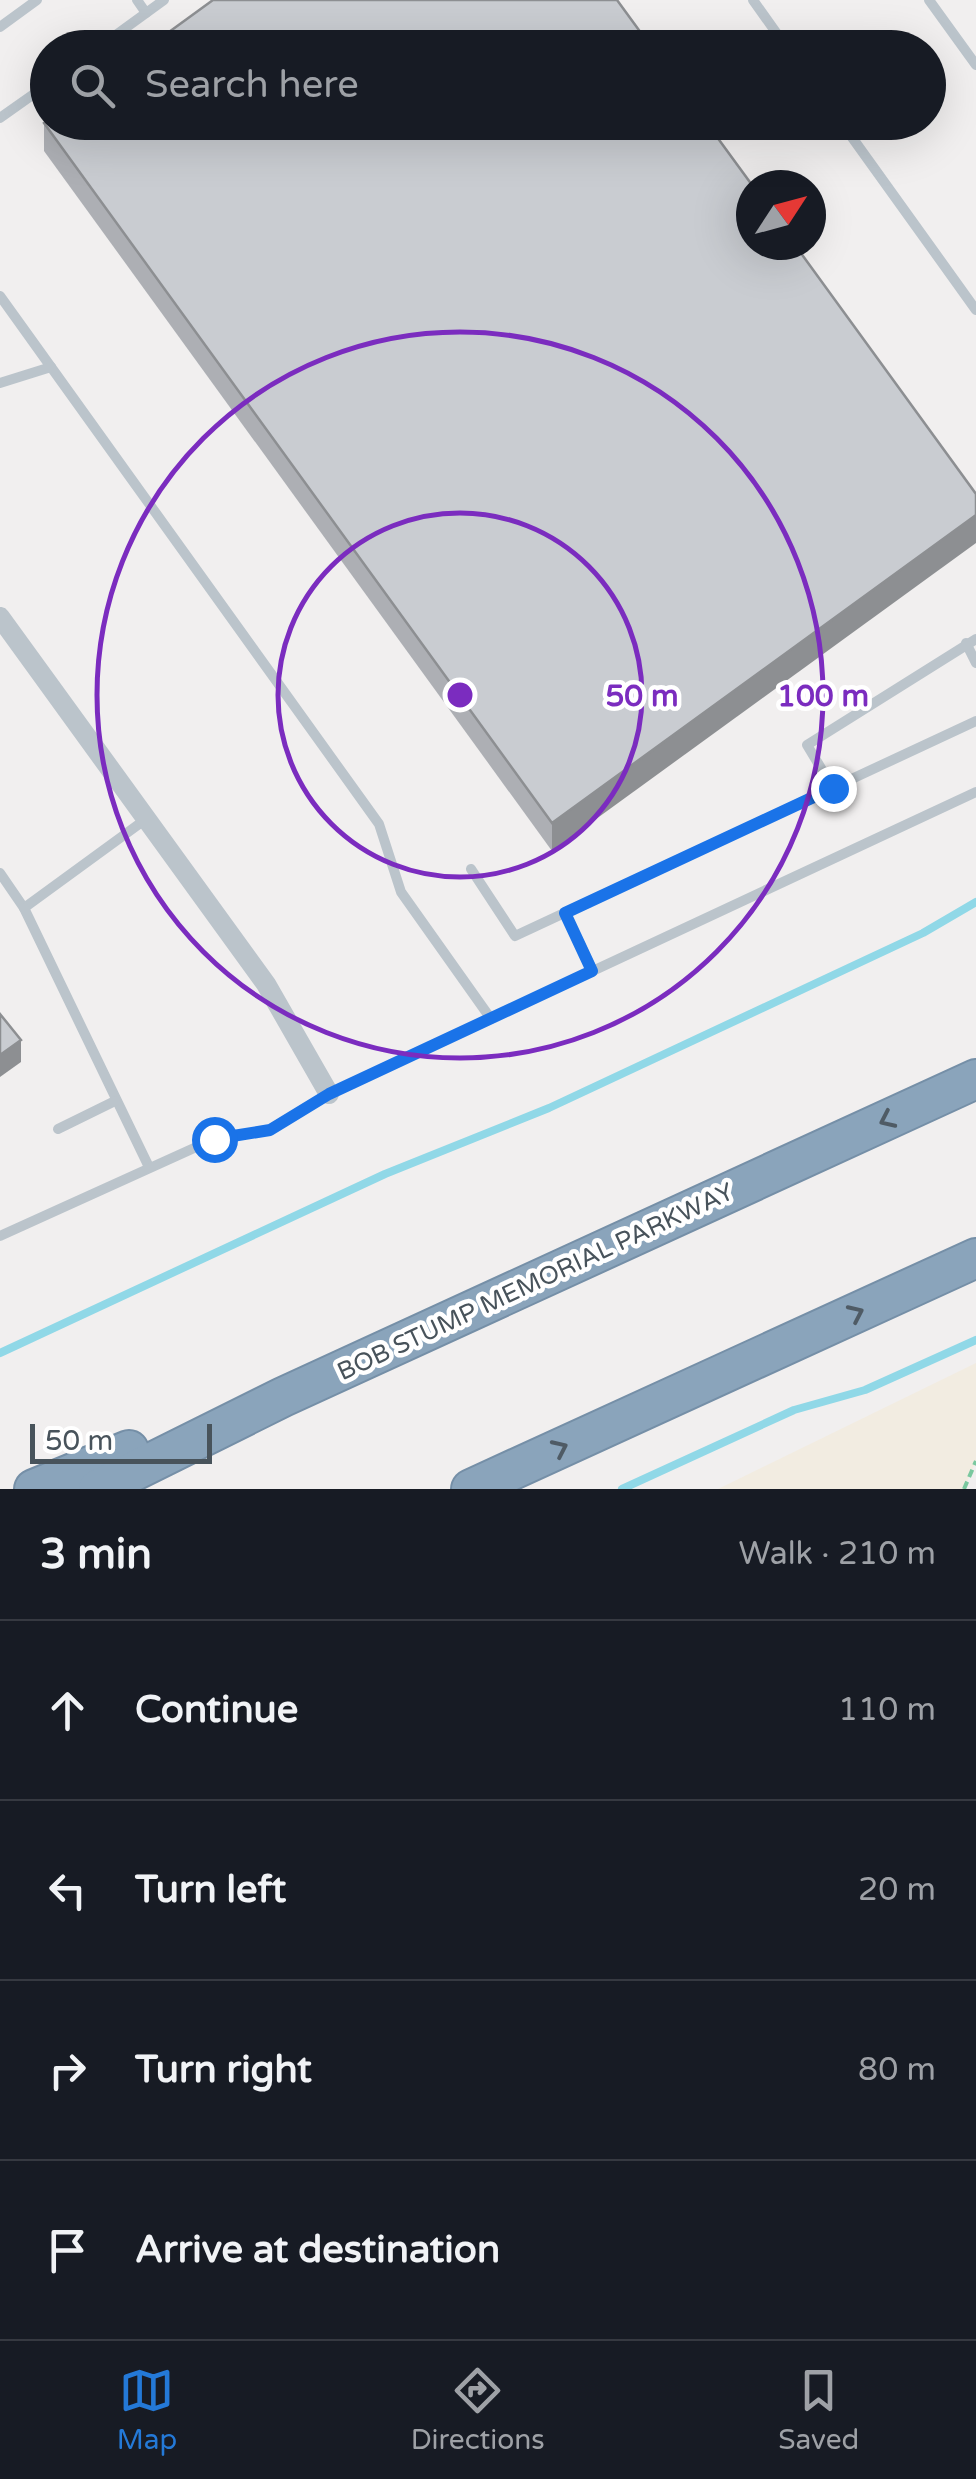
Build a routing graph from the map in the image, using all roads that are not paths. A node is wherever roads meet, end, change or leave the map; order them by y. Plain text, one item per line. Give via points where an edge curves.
1 (37, 0) edge
2 (136, 0) edge
3 (164, 0) edge
4 (753, 0) edge
5 (930, 0) edge
6 (146, 13) junction
7 (0, 27) edge
8 (123, 30) edge
9 (774, 30) edge
10 (976, 65) edge
11 (30, 97) edge
12 (0, 118) edge
13 (854, 140) edge
14 (0, 296) edge
15 (976, 310) edge
16 (51, 367) junction
17 (0, 383) edge
18 (0, 617) edge
19 (971, 641) edge
20 (976, 663) edge
21 (976, 720) edge
22 (833, 788) junction
23 (976, 792) edge
24 (146, 819) junction
25 (472, 869) dead end
26 (0, 873) edge
27 (24, 908) junction
28 (565, 913) junction
29 (592, 971) junction
30 (491, 1019) junction
31 (976, 1079) edge
32 (329, 1094) junction
33 (115, 1101) junction
34 (58, 1129) dead end
35 (148, 1165) junction
36 (0, 1236) edge
37 (976, 1258) edge
38 (283, 1397) junction
39 (34, 1489) edge
40 (98, 1489) edge
41 (472, 1489) edge

1 - 7 lane
2 - 6 lane
3 - 6 lane
4 - 9 lane
5 - 10 lane
6 - 8 lane
11 - 12 lane
13 - 15 lane
14 - 16 lane
16 - 17 lane
16 - 30 lane via 379,824 401,892
18 - 24 street
19 - 20 lane
19 - 22 lane via 807,745
21 - 22 lane
22 - 28 lane
23 - 29 lane
24 - 27 lane
24 - 32 street via 266,984
25 - 28 lane via 516,936
26 - 27 lane
27 - 33 lane
28 - 29 lane
29 - 30 lane
30 - 32 lane
31 -> 38 highway, BOB STUMP MEMORIAL PARKWAY
32 - 35 lane via 270,1130 214,1139
33 - 34 lane
33 - 35 lane
35 - 36 lane
41 -> 37 highway
38 - 39 highway
38 - 40 highway, BOB STUMP MEMORIAL PARKWAY

